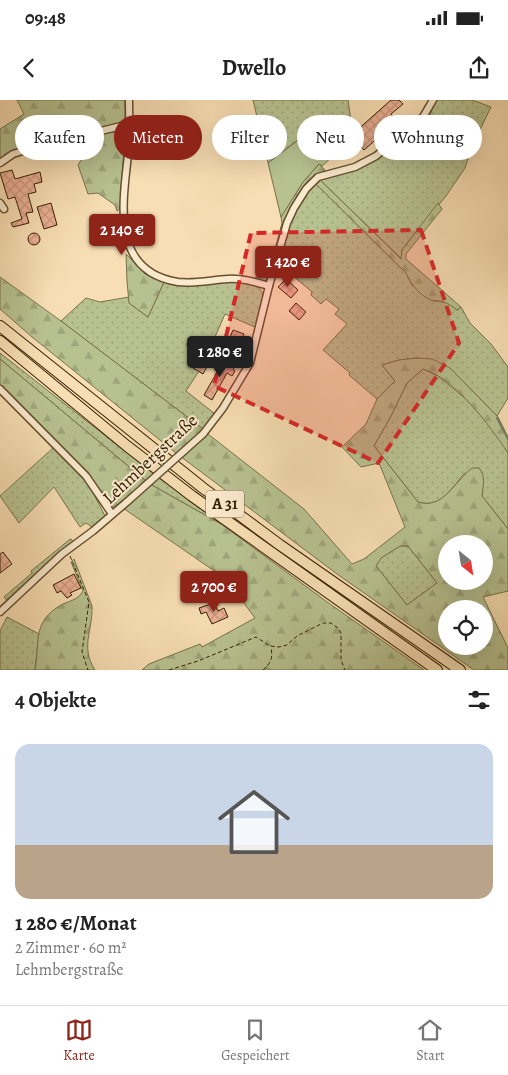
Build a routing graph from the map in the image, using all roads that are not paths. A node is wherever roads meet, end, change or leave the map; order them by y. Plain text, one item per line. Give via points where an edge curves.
1 (129, 100) edge
2 (433, 100) edge
3 (130, 115) edge
4 (114, 128) edge
5 (127, 160) edge
6 (0, 163) edge
7 (269, 286) junction
8 (0, 326) edge
9 (0, 341) edge
10 (0, 350) edge
11 (0, 389) edge
12 (82, 410) junction
13 (112, 514) junction
14 (0, 612) edge
15 (437, 670) edge
16 (460, 670) edge

1 - 3 street
2 - 7 street, Lehmbergstraße via 423,117 368,162 323,175 309,185 290,216
4 - 6 street via 29,149
5 - 7 street via 123,221 126,239 136,259 150,271 178,282 239,279
7 - 13 street, Lehmbergstraße, bridge via 250,363 223,408 203,434
8 - 16 highway, A 31 via 203,488
9 - 12 highway, A 31
10 - 12 highway
11 - 13 street via 86,476
12 - 15 highway, A 31 via 192,496
13 - 14 street, Lehmbergstraße via 62,554

